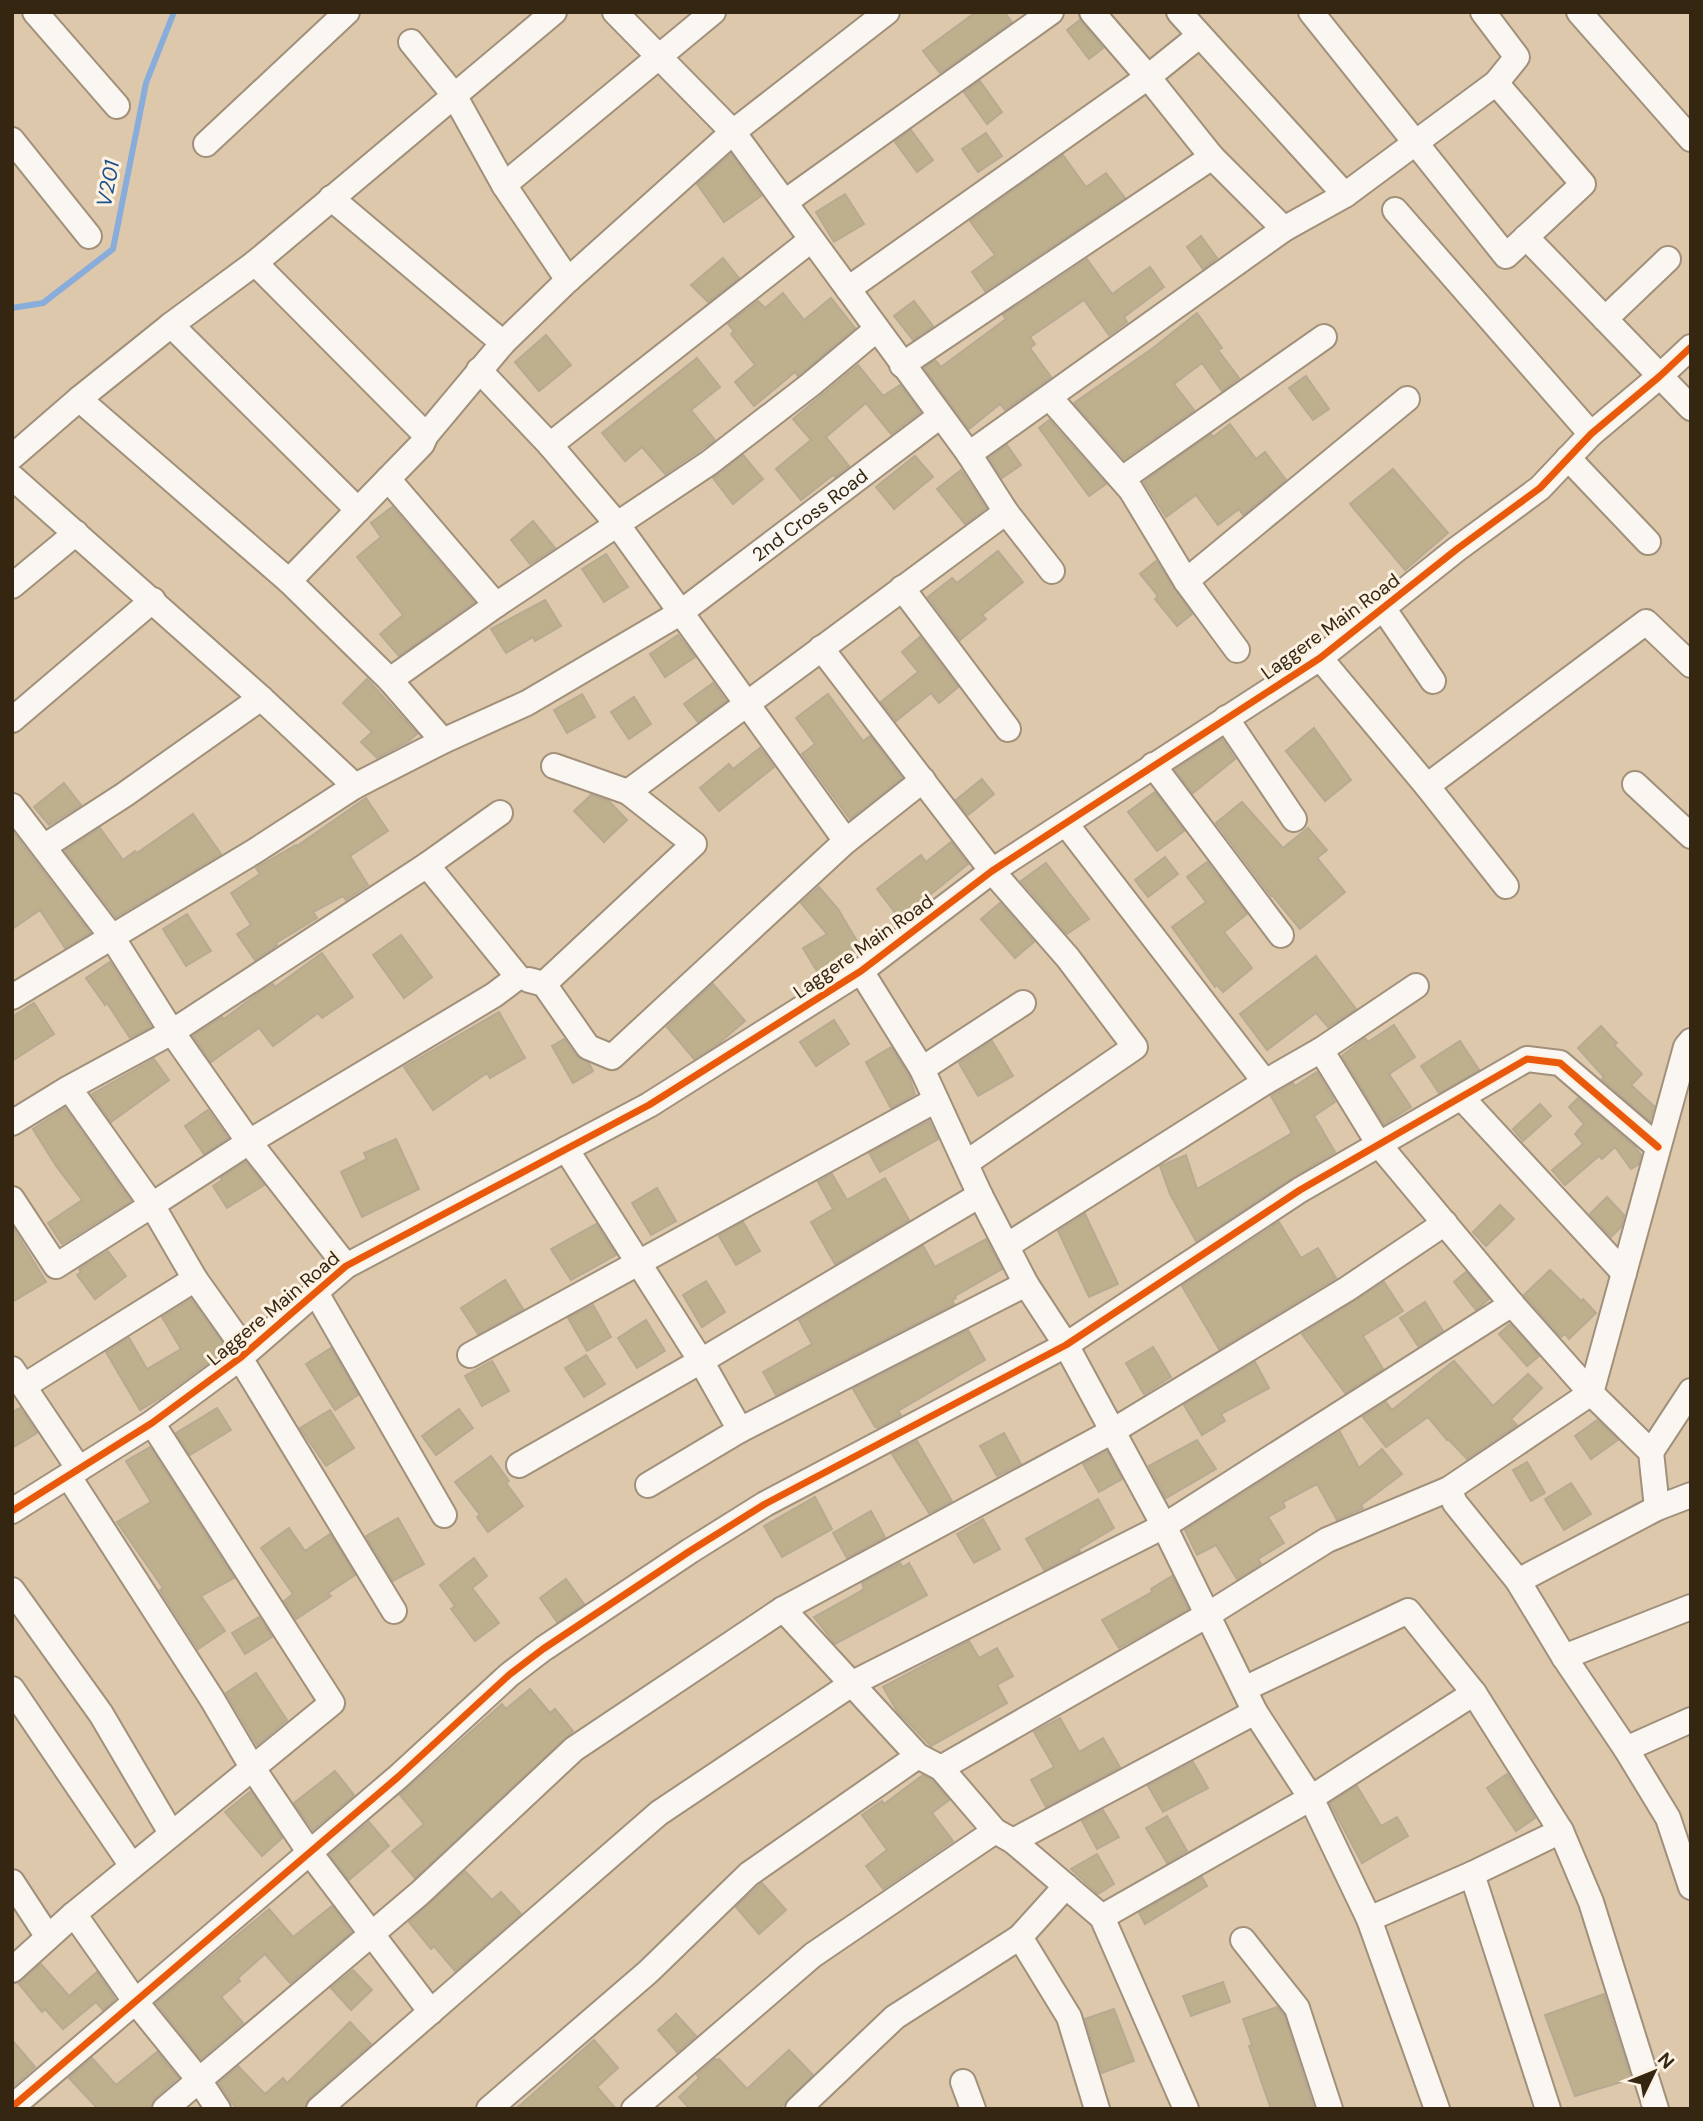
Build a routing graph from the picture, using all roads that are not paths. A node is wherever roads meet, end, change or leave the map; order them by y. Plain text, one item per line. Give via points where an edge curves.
1 (35, 12) edge
2 (348, 12) edge
3 (554, 12) edge
4 (615, 12) edge
5 (713, 12) edge
6 (887, 12) edge
7 (1051, 12) edge
8 (1092, 12) edge
9 (1179, 12) edge
10 (1311, 12) edge
11 (1483, 12) edge
12 (1579, 12) edge
13 (1199, 36) junction
14 (411, 42) dead end
15 (658, 56) junction
16 (1148, 77) junction
17 (1496, 82) junction
18 (454, 95) junction
19 (117, 106) dead end
20 (733, 132) junction
21 (1691, 139) edge
22 (12, 140) edge
23 (1416, 143) junction
24 (206, 144) dead end
25 (1212, 157) junction
26 (504, 185) junction
27 (1345, 195) junction
28 (331, 198) junction
29 (785, 202) junction
30 (1395, 210) dead end
31 (1284, 229) junction
32 (89, 236) dead end
33 (1526, 237) junction
34 (811, 240) junction
35 (1668, 259) dead end
36 (255, 263) junction
37 (568, 281) junction
38 (848, 289) junction
39 (1605, 319) junction
40 (171, 325) junction
41 (877, 329) junction
42 (1324, 337) dead end
43 (503, 343) junction
44 (1691, 347) edge
45 (902, 365) junction
46 (479, 370) junction
47 (1660, 376) junction
48 (1050, 398) junction
49 (79, 399) junction
50 (1407, 399) dead end
51 (1691, 408) edge
52 (940, 416) junction
53 (1591, 434) junction
54 (426, 435) junction
55 (550, 445) junction
56 (969, 454) junction
57 (12, 457) edge
58 (1568, 458) junction
59 (12, 477) edge
60 (388, 479) junction
61 (1122, 479) junction
62 (358, 510) junction
63 (1006, 512) junction
64 (617, 524) junction
65 (76, 533) junction
66 (1648, 542) dead end
67 (1052, 571) dead end
68 (1186, 581) junction
69 (289, 582) junction
70 (12, 586) edge
71 (902, 588) junction
72 (153, 600) junction
73 (496, 605) junction
74 (1383, 607) junction
75 (680, 613) junction
76 (821, 648) junction
77 (1237, 650) dead end
78 (1320, 657) junction
79 (1691, 665) edge
80 (390, 680) junction
81 (1433, 681) dead end
82 (261, 698) junction
83 (746, 704) junction
84 (1226, 718) junction
85 (12, 720) edge
86 (1008, 729) dead end
87 (443, 741) junction
88 (1153, 765) junction
89 (554, 766) dead end
90 (923, 780) junction
91 (1635, 784) dead end
92 (355, 786) junction
93 (1427, 786) junction
94 (628, 792) junction
95 (12, 806) edge
96 (500, 813) dead end
97 (1294, 818) dead end
98 (1066, 824) junction
99 (1691, 836) edge
100 (846, 841) junction
101 (45, 846) junction
102 (427, 865) junction
103 (992, 871) junction
104 (1506, 886) dead end
105 (1281, 935) dead end
106 (112, 937) junction
107 (861, 971) junction
108 (518, 977) junction
109 (544, 984) junction
110 (1416, 986) dead end
111 (12, 997) edge
112 (1023, 1003) dead end
113 (172, 1032) junction
114 (1691, 1041) edge
115 (1321, 1050) junction
116 (922, 1069) junction
117 (1265, 1082) junction
118 (69, 1088) junction
119 (1462, 1098) junction
120 (936, 1100) junction
121 (12, 1123) edge
122 (248, 1142) junction
123 (1380, 1146) junction
124 (1658, 1147) junction
125 (566, 1149) junction
126 (966, 1163) junction
127 (980, 1195) junction
128 (12, 1199) edge
129 (152, 1205) junction
130 (1445, 1223) junction
131 (1008, 1245) junction
132 (638, 1263) junction
133 (345, 1266) junction
134 (1624, 1273) junction
135 (195, 1279) junction
136 (1026, 1284) junction
137 (315, 1291) junction
138 (1512, 1304) junction
139 (1066, 1345) junction
140 (243, 1354) junction
141 (470, 1355) dead end
142 (701, 1361) junction
143 (18, 1377) edge
144 (1691, 1391) edge
145 (1591, 1393) junction
146 (152, 1423) junction
147 (740, 1430) junction
148 (1111, 1432) junction
149 (1651, 1452) junction
150 (519, 1465) dead end
151 (74, 1473) junction
152 (648, 1485) dead end
153 (1449, 1489) junction
154 (1691, 1495) edge
155 (1657, 1508) junction
156 (12, 1511) edge
157 (444, 1515) dead end
158 (1164, 1526) junction
159 (1518, 1581) junction
160 (12, 1590) edge
161 (1691, 1607) edge
162 (783, 1609) junction
163 (394, 1611) dead end
164 (1209, 1615) junction
165 (1564, 1657) junction
166 (853, 1683) junction
167 (12, 1689) edge
168 (1244, 1689) junction
169 (1474, 1693) junction
170 (1255, 1712) junction
171 (1691, 1720) edge
172 (1626, 1749) junction
173 (918, 1756) junction
174 (252, 1767) junction
175 (940, 1768) junction
176 (1311, 1798) junction
177 (1561, 1830) junction
178 (171, 1833) junction
179 (1004, 1836) junction
180 (310, 1853) junction
181 (132, 1866) junction
182 (1472, 1874) junction
183 (12, 1882) edge
184 (1066, 1886) junction
185 (1691, 1887) edge
186 (74, 1914) junction
187 (1102, 1917) junction
188 (1369, 1919) junction
189 (371, 1934) junction
190 (48, 1937) junction
191 (1020, 1937) junction
192 (1243, 1940) dead end
193 (12, 1970) edge
194 (135, 2001) junction
195 (431, 2012) junction
196 (199, 2080) junction
197 (963, 2082) dead end
198 (12, 2107) edge
199 (165, 2109) edge
200 (218, 2109) edge
201 (320, 2109) edge
202 (488, 2109) edge
203 (634, 2109) edge
204 (798, 2109) edge
205 (973, 2109) edge
206 (1097, 2109) edge
207 (1186, 2109) edge
208 (1331, 2109) edge
209 (1437, 2109) edge
210 (1548, 2109) edge
211 (1656, 2109) edge

1 - 19 street
2 - 24 street
3 - 18 street
4 - 15 street
5 - 15 street
6 - 20 street
7 - 29 street
8 - 16 street
9 - 13 street
10 - 23 street
11 - 17 street via 1517,57
12 - 21 street
13 - 16 street
13 - 27 street
14 - 18 street
15 - 20 street
15 - 26 street
16 - 25 street
16 - 38 street
17 - 23 street
17 - 33 street via 1583,184
18 - 26 street
18 - 28 street
20 - 29 street
20 - 37 street
22 - 32 street
23 - 27 street
23 - 33 street via 1506,256
25 - 31 street
25 - 45 street
26 - 37 street
27 - 31 street
28 - 36 street
28 - 43 street
29 - 34 street
30 - 53 street
31 - 48 street
33 - 39 street
34 - 38 street
34 - 55 street
35 - 39 street
36 - 40 street
36 - 54 street
37 - 43 street
38 - 41 street
39 - 47 street
40 - 49 street
40 - 62 street
41 - 45 street
41 - 64 street via 709,463
42 - 61 street
43 - 46 street
44 - 47 street, Laggere Main Road
45 - 52 street
46 - 54 street
46 - 55 street
47 - 51 street
47 - 53 street, Laggere Main Road
48 - 56 street
48 - 61 street
49 - 57 street
49 - 69 street
50 - 68 street
52 - 56 street
52 - 75 street, 2nd Cross Road
53 - 58 street, Laggere Main Road
54 - 60 street
55 - 64 street
56 - 63 street
58 - 66 street
58 - 74 street, Laggere Main Road via 1539,488
59 - 65 street
60 - 62 street
60 - 73 street
61 - 68 street
62 - 69 street
63 - 67 street
63 - 71 street
64 - 73 street
64 - 75 street
65 - 70 street
65 - 72 street
68 - 77 street
69 - 80 street
71 - 76 street
71 - 86 street
72 - 82 street
72 - 85 street
73 - 80 street
74 - 78 street, Laggere Main Road
74 - 81 street
75 - 83 street
75 - 87 street, 2nd Cross Road via 527,703
76 - 83 street
76 - 90 street
78 - 84 street, Laggere Main Road
78 - 93 street
79 - 93 street via 1646,622
80 - 87 street
82 - 92 street
82 - 101 street
83 - 94 street
83 - 100 street
84 - 88 street, Laggere Main Road
84 - 97 street
87 - 92 street, 2nd Cross Road
88 - 98 street, Laggere Main Road
88 - 105 street
89 - 94 street
90 - 100 street
90 - 103 street
91 - 99 street
92 - 106 street, 2nd Cross Road
93 - 104 street
94 - 109 street via 694,844
95 - 101 street
96 - 102 street
98 - 103 street, Laggere Main Road
98 - 117 street
100 - 109 street via 612,1057 588,1047
101 - 106 street
102 - 108 street
102 - 113 street
103 - 107 street, Laggere Main Road
103 - 126 street via 1068,958 1135,1047
106 - 111 street, 2nd Cross Road
106 - 113 street
107 - 116 street
107 - 125 street, Laggere Main Road via 649,1105
108 - 109 street
108 - 122 street
110 - 115 street
112 - 116 street
113 - 118 street
113 - 122 street
114 - 124 street
115 - 117 street
115 - 123 street
116 - 120 street
117 - 131 street
118 - 121 street
118 - 129 street
119 - 123 street
119 - 124 street via 1527,1059 1560,1063
119 - 134 street
120 - 126 street
120 - 132 street
122 - 129 street
122 - 133 street
123 - 130 street
123 - 139 street via 1300,1190
124 - 134 street
125 - 132 street
125 - 133 street, Laggere Main Road
126 - 127 street
127 - 131 street
127 - 142 street
128 - 129 street via 57,1266
129 - 135 street
130 - 138 street
130 - 148 street via 1347,1289
131 - 136 street
132 - 141 street
132 - 142 street
133 - 137 street, Laggere Main Road
134 - 145 street
135 - 140 street
135 - 143 street
136 - 139 street
136 - 147 street
137 - 140 street, Laggere Main Road
137 - 157 street
138 - 145 street
138 - 158 street
139 - 148 street
139 - 180 street via 765,1504 554,1642 509,1675
140 - 146 street, Laggere Main Road
140 - 163 street
142 - 147 street
142 - 150 street
143 - 151 street
144 - 149 street
145 - 149 street
145 - 153 street
146 - 151 street, Laggere Main Road
146 - 174 street via 332,1703
147 - 152 street
148 - 158 street
148 - 162 street
149 - 155 street
151 - 156 street, Laggere Main Road
151 - 174 street
153 - 159 street via 1455,1503
153 - 164 street via 1327,1540
154 - 155 street
155 - 159 street
158 - 164 street
158 - 166 street
159 - 165 street
160 - 178 street via 101,1714
161 - 165 street
162 - 166 street
162 - 189 street via 574,1749
164 - 168 street
164 - 175 street
165 - 172 street
166 - 173 street
166 - 195 street via 659,1813
167 - 181 street
168 - 169 street via 1408,1611
168 - 170 street
169 - 176 street
169 - 177 street
170 - 176 street
170 - 179 street
171 - 172 street
172 - 185 street via 1668,1818
173 - 175 street
173 - 202 street via 749,1874 648,1972
174 - 178 street
174 - 180 street
175 - 179 street
176 - 187 street
176 - 188 street
177 - 182 street
177 - 211 street via 1591,1902
178 - 181 street
179 - 184 street
179 - 203 street via 813,1955
180 - 189 street
180 - 194 street
181 - 186 street
182 - 188 street
182 - 210 street
183 - 190 street
184 - 187 street
184 - 191 street
186 - 190 street
186 - 194 street
187 - 207 street
188 - 209 street
189 - 195 street
189 - 196 street
190 - 193 street
191 - 204 street via 895,2017
191 - 206 street via 1069,2017
192 - 208 street via 1297,2008
194 - 196 street
194 - 198 street
195 - 201 street
196 - 199 street
196 - 200 street
197 - 205 street

